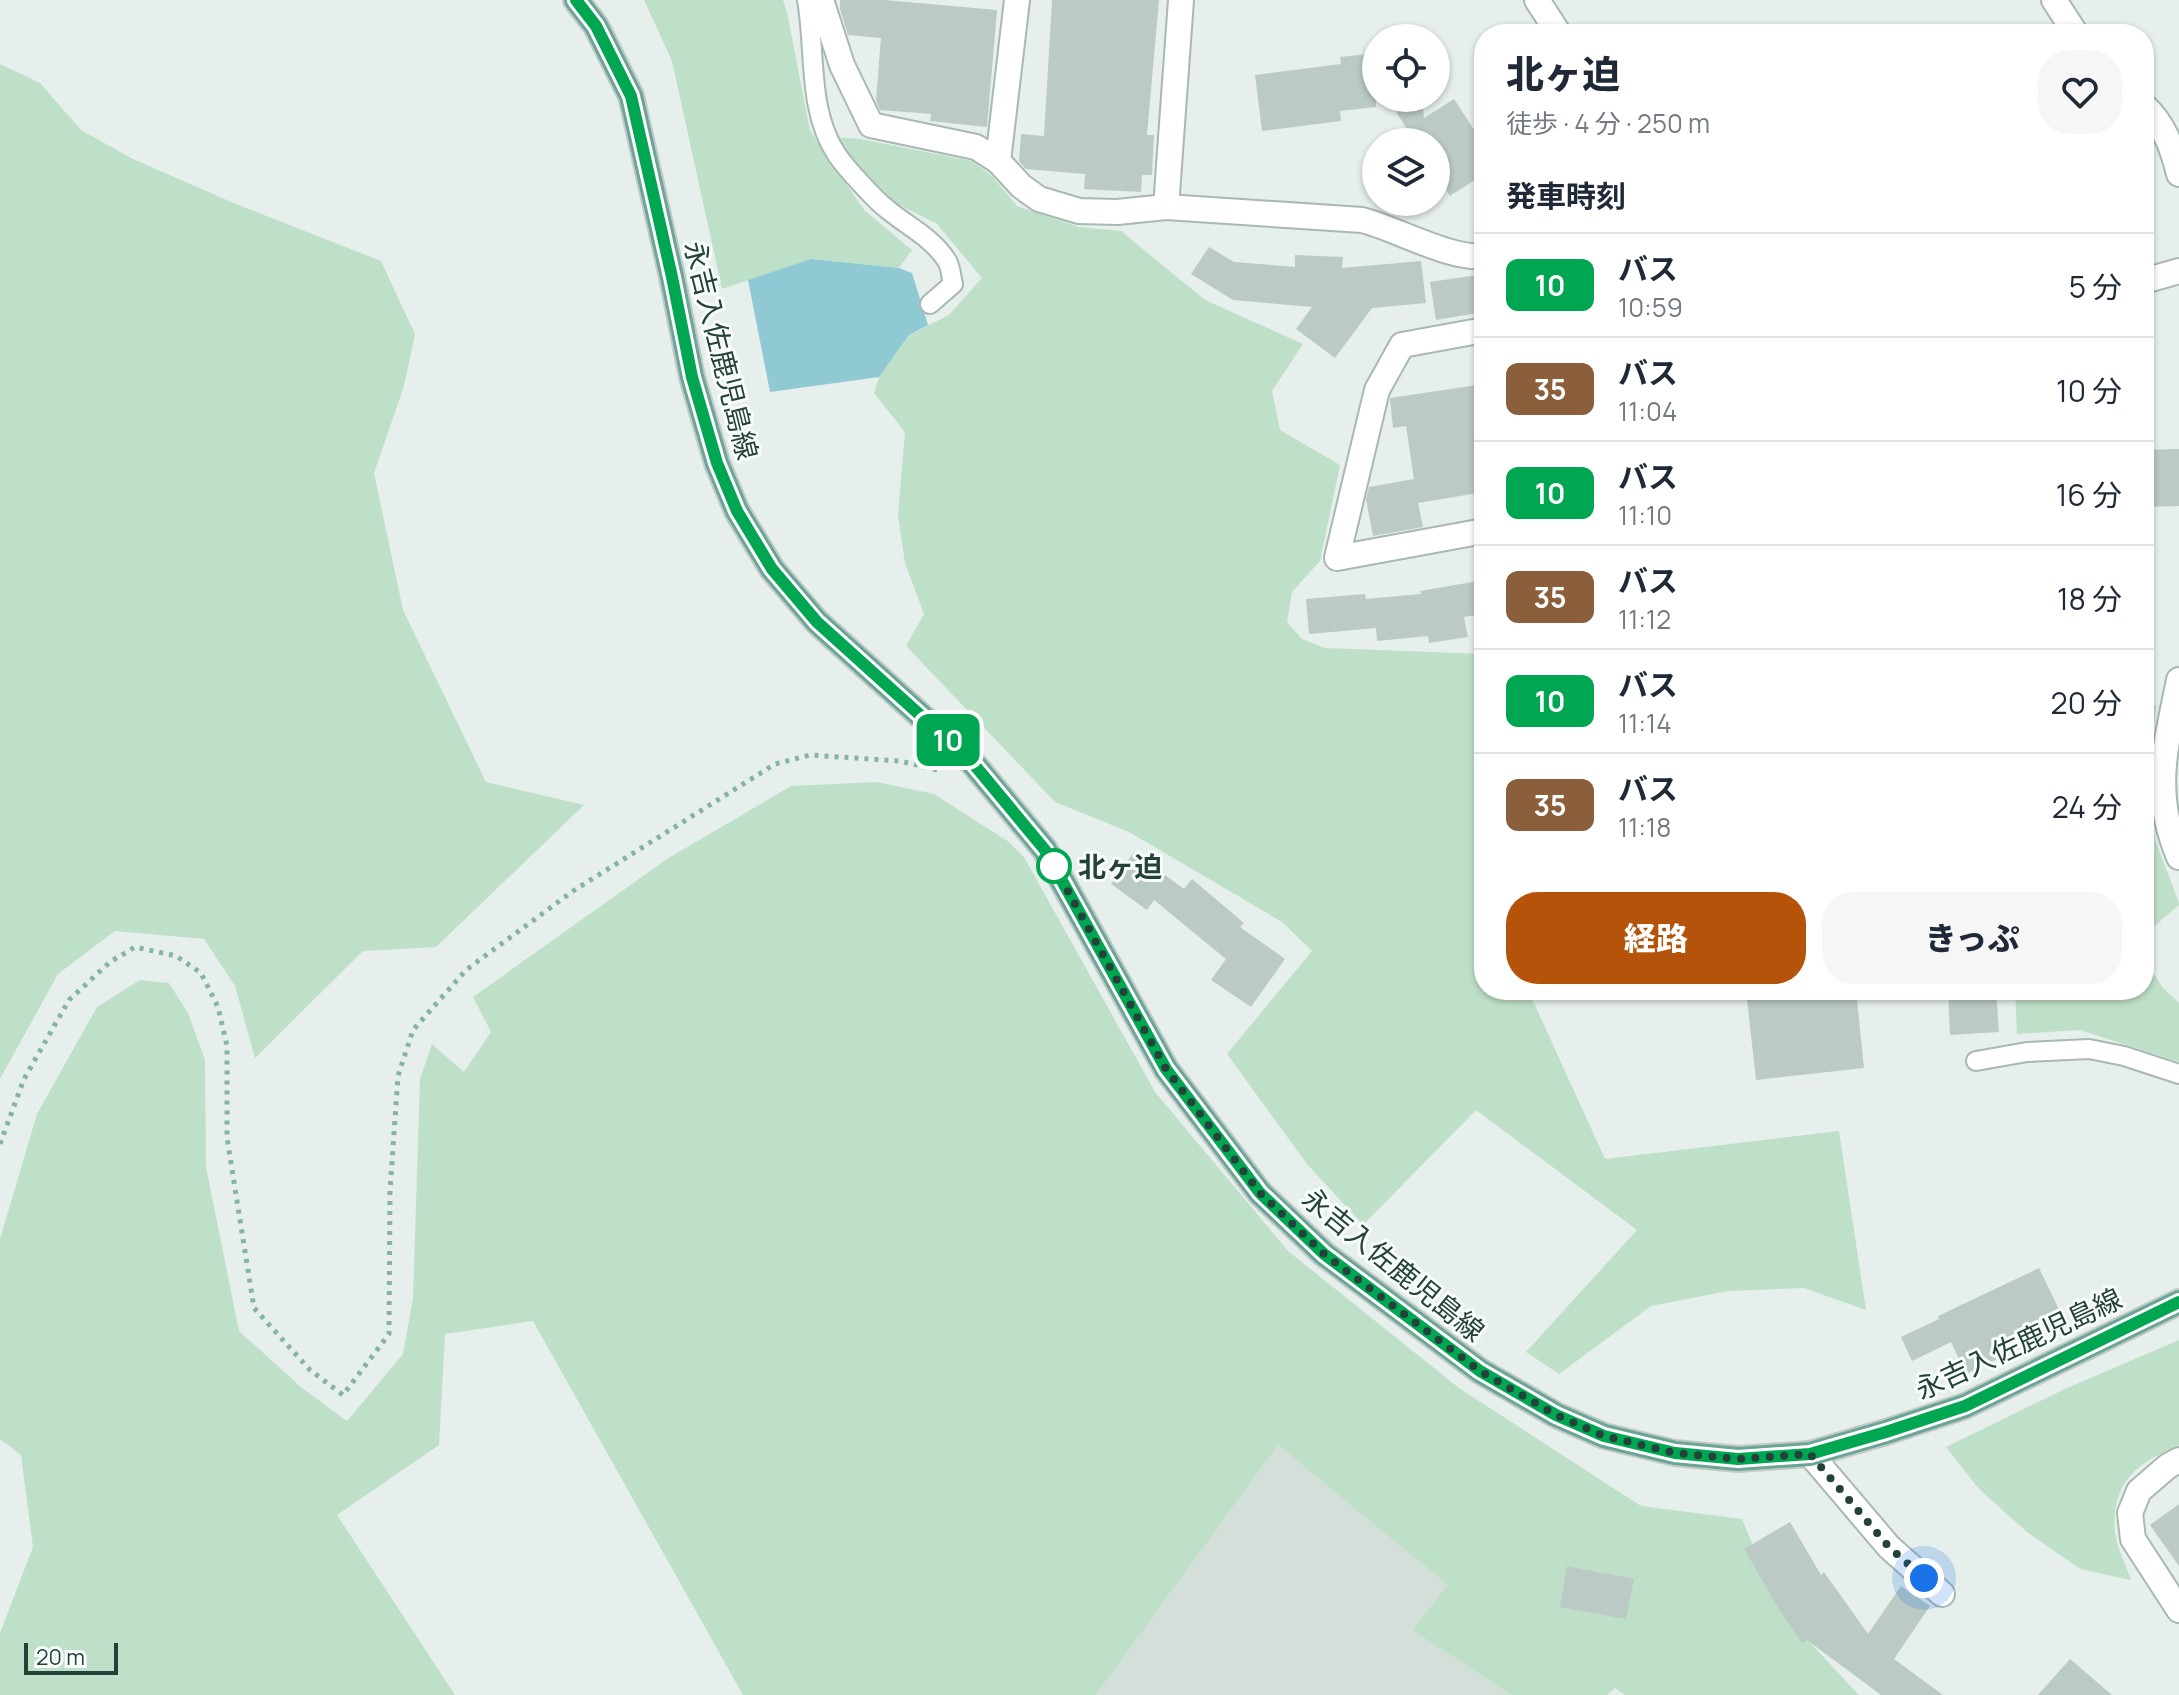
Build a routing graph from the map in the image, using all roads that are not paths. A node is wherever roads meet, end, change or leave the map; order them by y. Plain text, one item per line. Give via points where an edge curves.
1 (576, 0) edge
2 (807, 0) edge
3 (821, 0) edge
4 (1017, 0) edge
5 (1181, 0) edge
6 (1537, 0) edge
7 (2054, 0) edge
8 (1553, 24) edge
9 (2068, 24) edge
10 (2154, 118) edge
11 (998, 161) junction
12 (2179, 174) edge
13 (1166, 207) junction
14 (1474, 256) edge
15 (2179, 271) edge
16 (2154, 278) edge
17 (930, 304) dead end
18 (1474, 332) edge
19 (1474, 533) edge
20 (2179, 680) edge
21 (2179, 857) edge
22 (1976, 1061) dead end
23 (2179, 1074) edge
24 (2179, 1302) edge
25 (1810, 1454) junction
26 (2179, 1460) edge
27 (1942, 1594) dead end
28 (2179, 1610) edge

1 - 25 main road, 永吉入佐鹿児島線 via 596,26 631,96 692,377 737,511 772,569 817,622 972,762 1045,850 1166,1069 1260,1193 1324,1254 1480,1371 1556,1415 1604,1436 1675,1453 1738,1459
2 - 17 lane via 821,124 837,156 884,208 929,239 948,262 953,284
3 - 11 street via 842,65 871,125 976,147
4 - 11 street
5 - 13 street
6 - 8 street
7 - 9 street
10 - 12 street via 2172,146
11 - 13 street via 1039,199 1079,211
13 - 14 street via 1362,220 1458,255
15 - 16 street
18 - 19 street via 1402,345 1377,390 1337,558
20 - 21 street via 2162,793
22 - 23 lane via 2089,1049
24 - 25 main road, 永吉入佐鹿児島線 via 1965,1406
25 - 27 street via 1889,1547
26 - 28 street via 2139,1491 2130,1513 2133,1539

